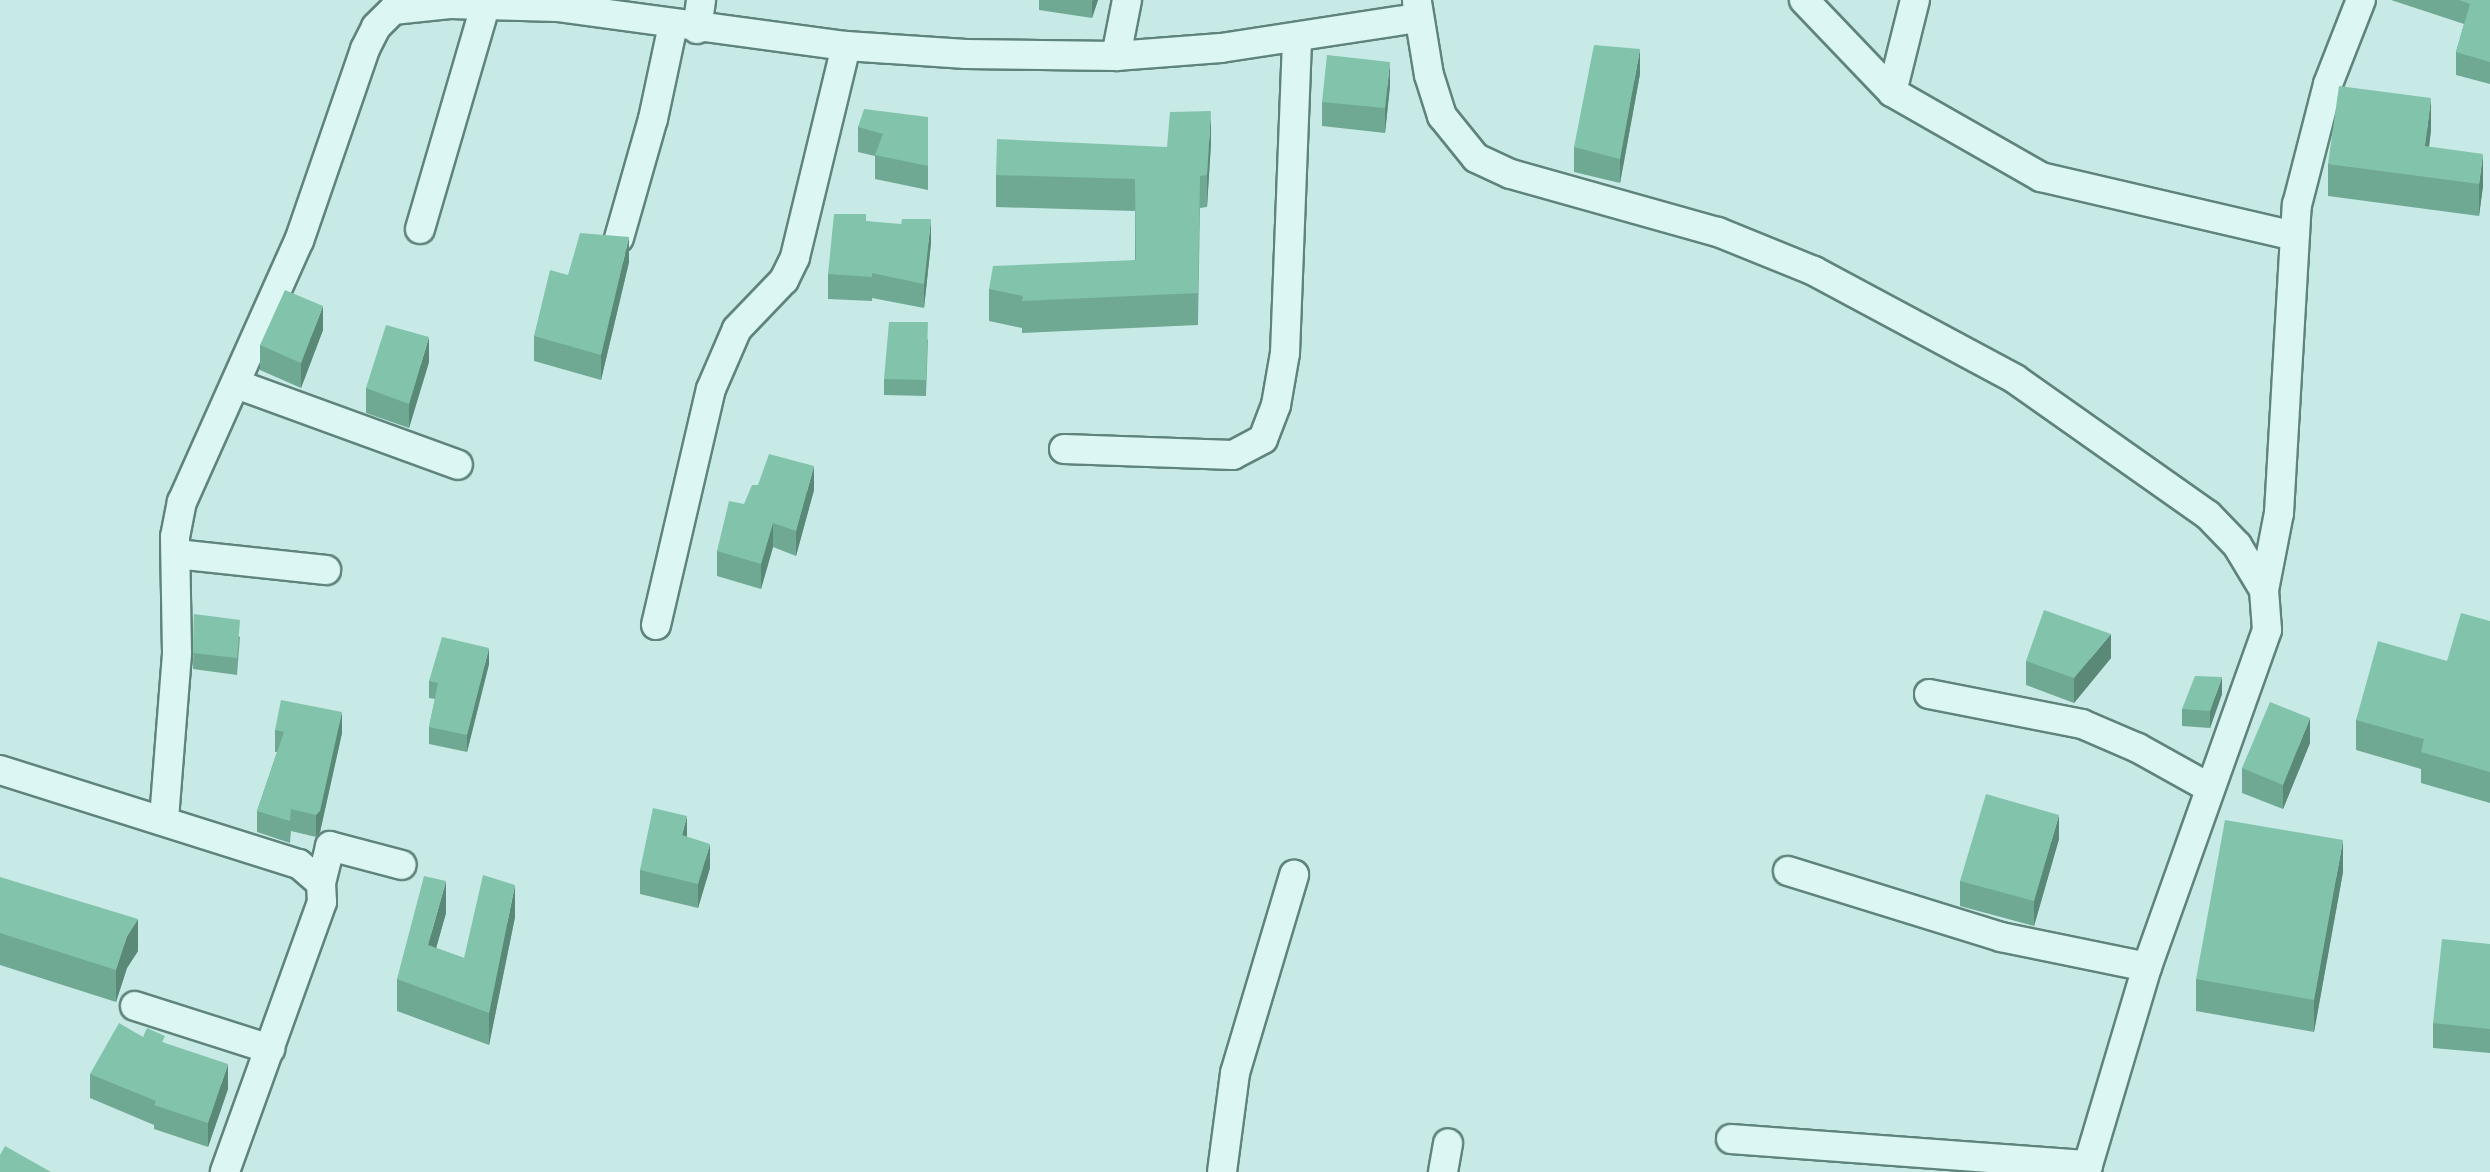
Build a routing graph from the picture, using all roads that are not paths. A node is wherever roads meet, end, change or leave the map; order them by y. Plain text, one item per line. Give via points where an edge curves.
1 (701, 0) edge
2 (1127, 0) edge
3 (1804, 0) edge
4 (1915, 0) edge
5 (2360, 0) edge
6 (450, 2) edge
7 (485, 6) junction
8 (1417, 9) edge
9 (685, 27) junction
10 (1298, 37) junction
11 (846, 46) junction
12 (1116, 56) junction
13 (1892, 92) junction
14 (420, 228) dead end
15 (2294, 236) junction
16 (620, 238) edge
17 (236, 384) junction
18 (1064, 449) dead end
19 (458, 465) dead end
20 (176, 554) junction
21 (326, 570) dead end
22 (2264, 590) junction
23 (656, 625) dead end
24 (1929, 694) dead end
25 (0, 770) edge
26 (2210, 788) junction
27 (164, 819) junction
28 (402, 865) dead end
29 (1788, 871) dead end
30 (1294, 874) dead end
31 (322, 883) junction
32 (2147, 967) junction
33 (136, 1006) dead end
34 (270, 1049) junction
35 (1731, 1139) dead end
36 (1448, 1143) dead end
37 (2087, 1169) edge
38 (225, 1172) edge
39 (1222, 1172) edge
40 (1442, 1172) edge

1 - 9 street
2 - 12 street
3 - 13 street
4 - 13 street
5 - 15 street via 2328,84
6 - 7 street
6 - 17 street via 394,10 376,27 299,242
7 - 9 street via 557,7
7 - 14 street
8 - 10 street
8 - 22 street via 1442,116 1476,158 1511,174 1718,232 1814,271 2015,379 2208,515 2237,545
9 - 11 street
9 - 16 street
10 - 12 street
10 - 18 street via 1285,353 1262,439 1234,455
11 - 12 street
11 - 23 street via 795,257 784,280 736,328 711,388
13 - 15 street via 2041,177
15 - 22 street via 2279,513
17 - 19 street
17 - 20 street via 182,502
20 - 21 street
20 - 27 street via 177,653
22 - 26 street via 2266,630
24 - 26 street via 2082,724
25 - 27 street
26 - 32 street
27 - 31 street via 299,864
28 - 31 street via 330,846
29 - 32 street via 2001,937
30 - 39 street via 1235,1073
31 - 34 street via 322,902
32 - 37 street
33 - 34 street
34 - 38 street
35 - 37 street
36 - 40 street

